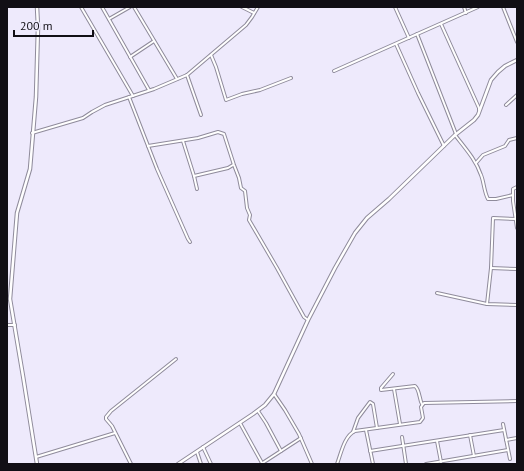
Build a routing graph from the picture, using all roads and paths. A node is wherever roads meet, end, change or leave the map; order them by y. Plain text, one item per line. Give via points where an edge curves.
1 (37, 7) edge
2 (82, 7) edge
3 (102, 7) edge
4 (130, 7) edge
5 (134, 7) edge
6 (242, 7) edge
7 (258, 7) edge
8 (395, 7) edge
9 (464, 7) edge
10 (478, 7) edge
11 (503, 7) edge
12 (466, 12) junction
13 (254, 13) junction
14 (109, 19) junction
15 (441, 24) junction
16 (417, 34) junction
17 (409, 38) junction
18 (154, 41) junction
19 (517, 42) edge
20 (396, 44) junction
21 (211, 54) junction
22 (130, 57) junction
23 (517, 60) edge
24 (334, 71) dead end
25 (187, 75) junction
26 (291, 78) dead end
27 (176, 79) junction
28 (149, 90) junction
29 (517, 95) edge
30 (133, 96) junction
31 (129, 97) junction
32 (506, 105) dead end
33 (200, 115) dead end
34 (478, 115) junction
35 (32, 133) junction
36 (456, 135) junction
37 (517, 138) edge
38 (183, 140) junction
39 (148, 146) junction
40 (444, 146) junction
41 (476, 163) junction
42 (234, 165) junction
43 (194, 176) junction
44 (517, 187) edge
45 (197, 190) dead end
46 (513, 195) junction
47 (516, 219) junction
48 (517, 228) edge
49 (190, 242) dead end
50 (491, 268) junction
51 (517, 269) edge
52 (437, 293) dead end
53 (9, 299) edge
54 (487, 304) junction
55 (517, 305) edge
56 (308, 320) junction
57 (7, 325) edge
58 (15, 325) junction
59 (176, 359) dead end
60 (393, 374) dead end
61 (394, 389) junction
62 (274, 394) junction
63 (517, 401) edge
64 (422, 404) junction
65 (258, 410) junction
66 (240, 423) junction
67 (400, 424) junction
68 (503, 424) dead end
69 (377, 428) junction
70 (366, 430) junction
71 (504, 430) junction
72 (354, 432) junction
73 (115, 433) junction
74 (470, 435) junction
75 (402, 437) dead end
76 (301, 438) junction
77 (517, 438) edge
78 (506, 440) junction
79 (437, 441) junction
80 (403, 446) junction
81 (203, 447) junction
82 (508, 450) junction
83 (281, 451) junction
84 (370, 451) junction
85 (196, 452) junction
86 (474, 456) junction
87 (36, 457) junction
88 (510, 459) dead end
89 (441, 462) junction
90 (37, 464) edge
91 (131, 464) edge
92 (178, 464) edge
93 (201, 464) edge
94 (211, 464) edge
95 (262, 464) edge
96 (312, 464) edge
97 (337, 464) edge
98 (372, 464) edge
99 (406, 464) edge
100 (426, 464) edge

1 - 35 street via 36,97
2 - 30 street
3 - 14 street
4 - 14 street
5 - 18 street
6 - 13 street
7 - 13 street
8 - 17 street
9 - 12 street
10 - 12 street
11 - 19 street
12 - 15 street
13 - 21 street via 246,25
14 - 22 street
15 - 16 street
15 - 34 street via 480,108
16 - 17 street
16 - 36 street
17 - 20 street
18 - 22 street
18 - 27 street
20 - 24 street
20 - 40 street
21 - 25 street
21 - 26 street via 226,100
22 - 28 street
23 - 34 street via 505,66 492,80
25 - 27 street
25 - 33 street
27 - 28 street
28 - 30 street
29 - 32 street
30 - 31 street
31 - 35 street via 105,105 83,118
31 - 39 street
34 - 36 street
35 - 53 street via 30,169 16,213
36 - 40 street
36 - 41 street
37 - 41 street via 483,155
38 - 39 street
38 - 42 street via 218,132 224,134
38 - 43 street
39 - 49 street
40 - 56 street via 362,223
41 - 46 street via 488,199
42 - 43 street
42 - 56 street via 241,188 245,191 249,220
43 - 45 street
44 - 46 street via 513,189
46 - 47 street
47 - 48 street
47 - 50 street via 493,218
50 - 51 street
50 - 54 street
52 - 54 street
53 - 58 street
54 - 55 street
56 - 62 street
57 - 58 street
58 - 87 street
59 - 73 street via 106,416
60 - 61 street via 380,389
61 - 64 street via 415,386
61 - 67 street
62 - 65 street
62 - 76 street
63 - 64 street
64 - 67 street via 422,420
65 - 66 street
65 - 83 street
66 - 81 street
66 - 95 street
67 - 69 street
68 - 71 street
69 - 70 street
69 - 72 street via 373,404 370,402 358,418
70 - 72 street
70 - 84 street
71 - 74 street
71 - 78 street
72 - 97 street via 349,435
73 - 87 street
73 - 91 street
74 - 79 street
74 - 86 street
75 - 80 street
76 - 83 street
76 - 96 street
77 - 78 street
78 - 82 street
79 - 80 street
79 - 89 street
80 - 84 street
80 - 99 street
81 - 85 street
81 - 94 street
82 - 86 street
82 - 88 street
83 - 95 street
84 - 98 street
85 - 92 street
85 - 93 street
86 - 89 street
87 - 90 street
89 - 100 street

